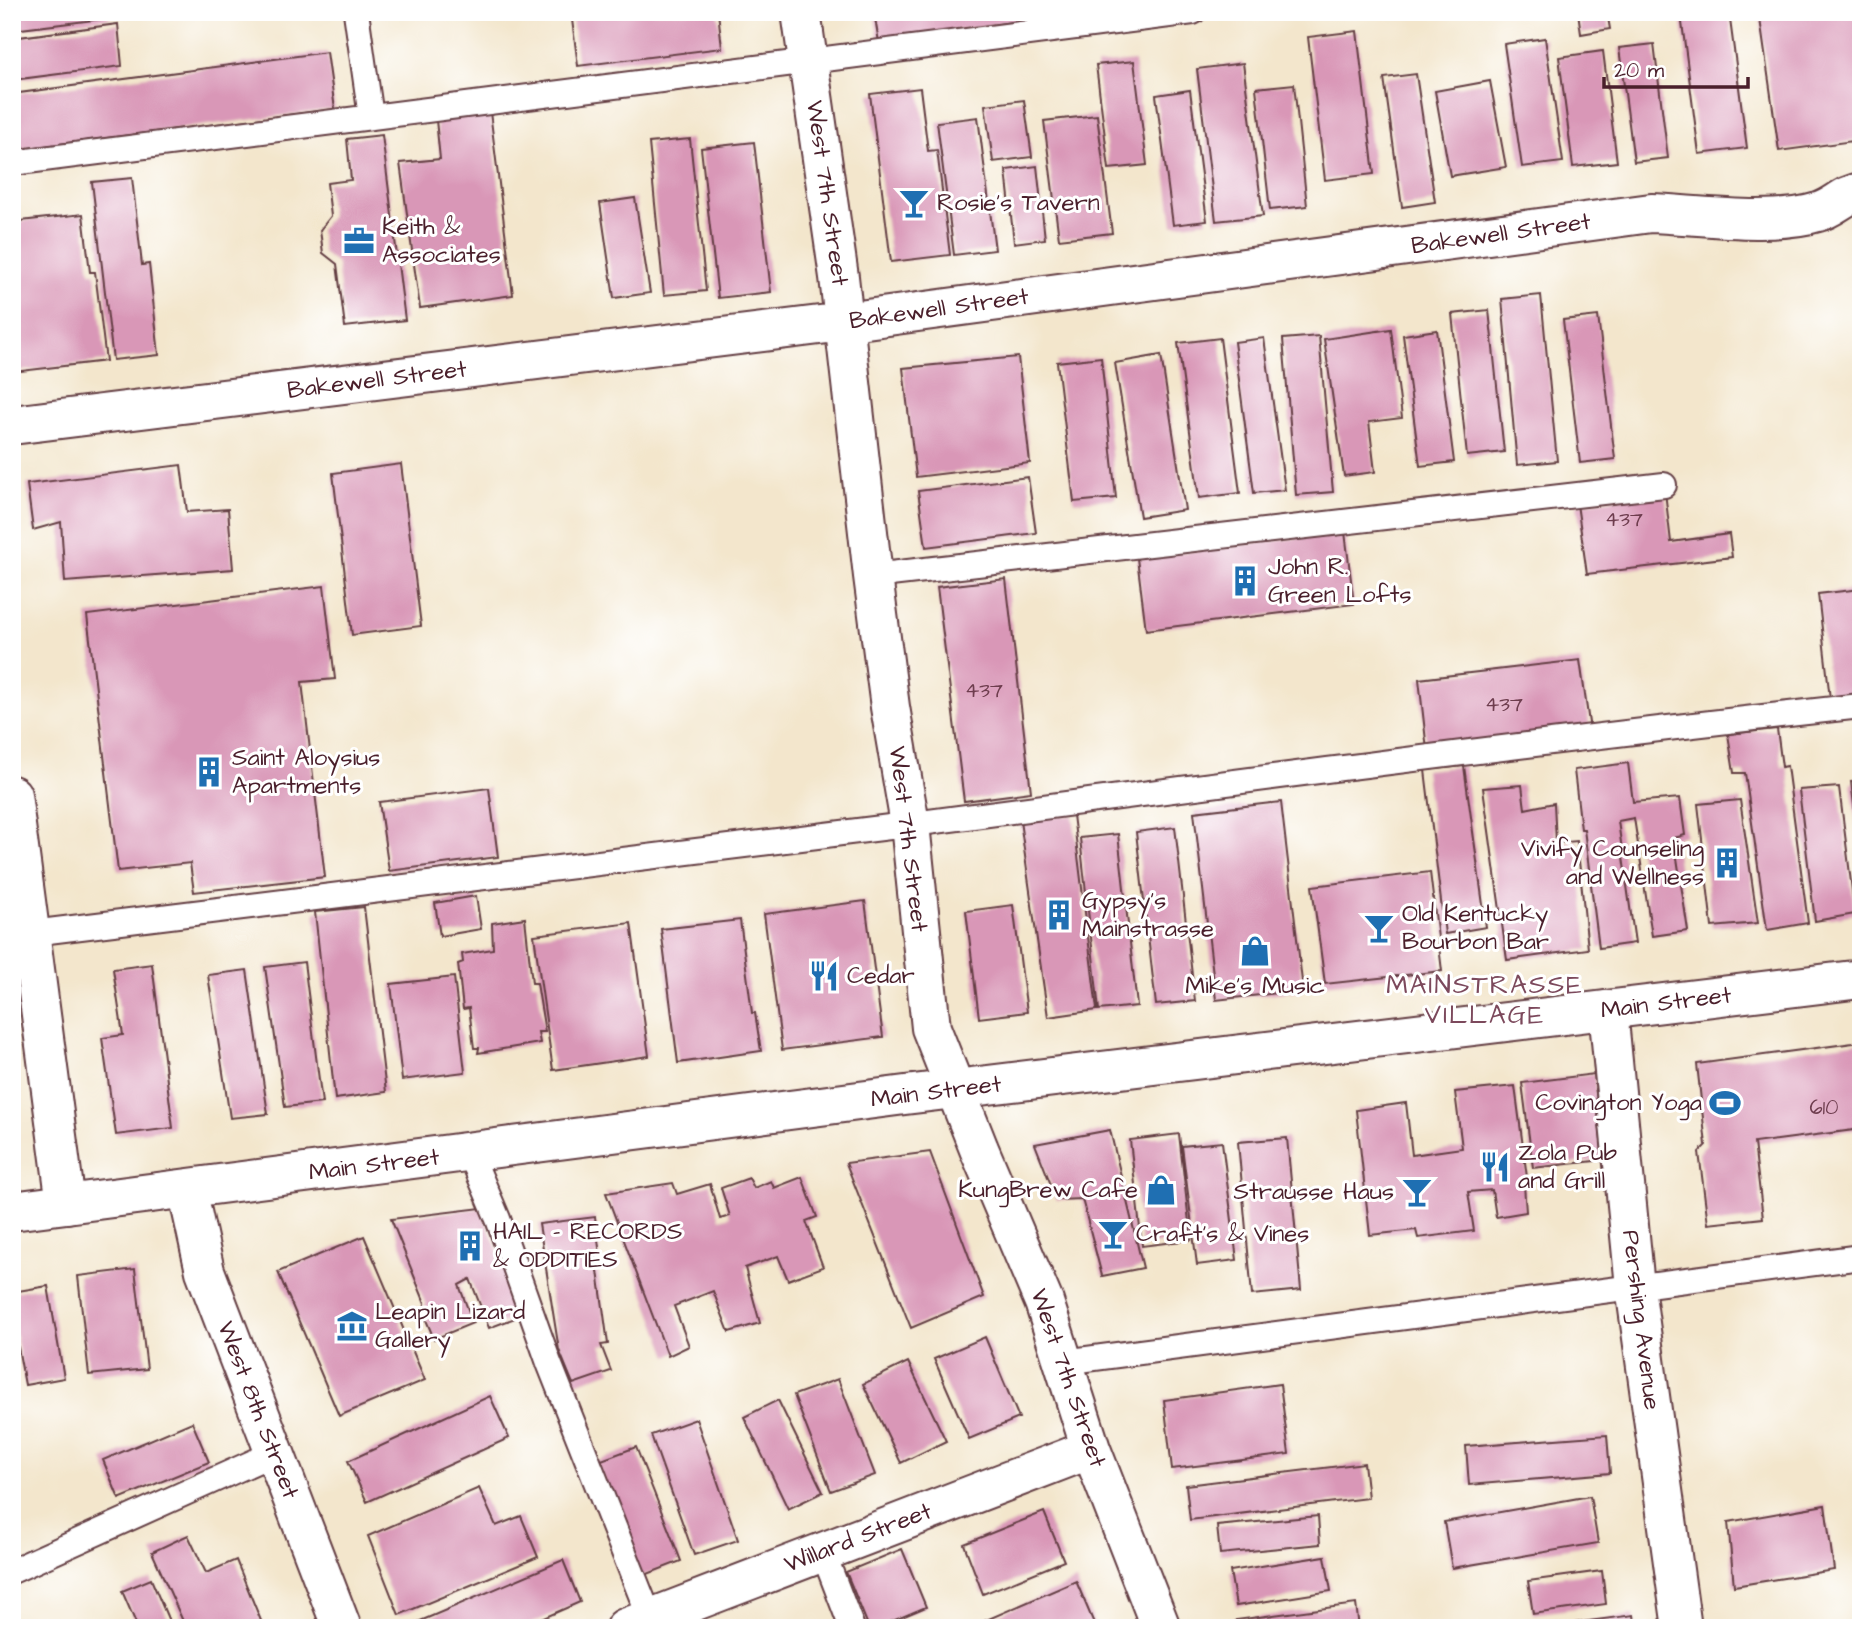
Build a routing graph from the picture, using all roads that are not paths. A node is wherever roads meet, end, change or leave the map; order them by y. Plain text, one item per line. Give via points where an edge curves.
1 (356, 12) edge
2 (801, 12) edge
3 (1193, 12) edge
4 (808, 61) junction
5 (371, 117) junction
6 (12, 163) edge
7 (1861, 192) edge
8 (844, 322) junction
9 (12, 425) edge
10 (1664, 485) dead end
11 (873, 576) junction
12 (1861, 706) edge
13 (12, 794) edge
14 (910, 824) junction
15 (21, 934) edge
16 (1861, 979) edge
17 (1608, 1010) junction
18 (956, 1089) junction
19 (470, 1153) junction
20 (187, 1189) junction
21 (66, 1204) junction
22 (12, 1211) edge
23 (1861, 1257) edge
24 (1635, 1287) junction
25 (1064, 1362) junction
26 (1091, 1449) junction
27 (274, 1453) junction
28 (822, 1552) junction
29 (12, 1571) edge
30 (643, 1624) edge
31 (342, 1628) edge
32 (852, 1628) edge
33 (1161, 1628) edge
34 (1682, 1628) edge

1 - 5 lane
2 - 4 street, West 7th Street
3 - 4 lane
4 - 5 lane
4 - 8 street, West 7th Street
5 - 6 lane
7 - 8 street, Bakewell Street via 1820,212 1781,219 1651,214
8 - 9 street, Bakewell Street
8 - 11 street, West 7th Street
10 - 11 lane
11 - 14 street, West 7th Street
12 - 14 lane
13 - 15 street
14 - 15 lane
14 - 18 street, West 7th Street via 931,1028
15 - 21 street
16 - 17 street, Main Street
17 - 18 street, Main Street
17 - 24 street, Pershing Avenue
18 - 19 street, Main Street
18 - 25 street, West 7th Street
19 - 20 street, Main Street
19 - 30 lane via 498,1219
20 - 21 street, Main Street
20 - 27 street, West 8th Street via 205,1271
21 - 22 street, Main Street
23 - 24 lane
24 - 25 lane
24 - 34 street, Pershing Avenue
25 - 26 street, West 7th Street
26 - 28 street, Willard Street
26 - 33 street, West 7th Street
27 - 29 lane
27 - 31 street, West 8th Street
28 - 30 street, Willard Street
28 - 32 lane

